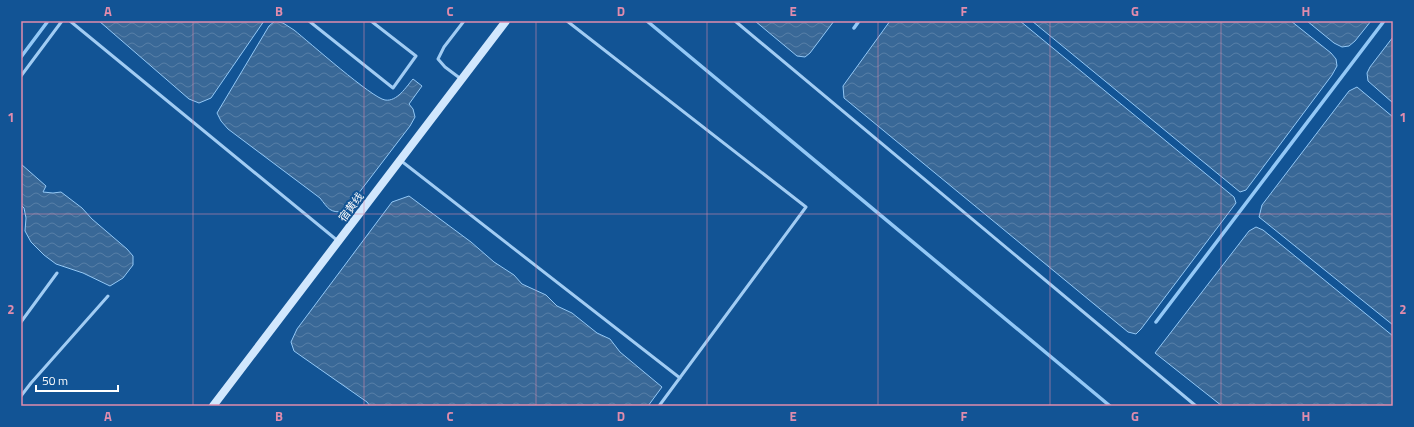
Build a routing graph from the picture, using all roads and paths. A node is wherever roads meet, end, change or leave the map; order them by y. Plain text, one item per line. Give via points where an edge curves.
1 (62, 21) edge
2 (70, 21) edge
3 (308, 21) edge
4 (371, 21) edge
5 (464, 21) edge
6 (506, 21) edge
7 (567, 21) edge
8 (735, 21) edge
9 (21, 76) edge
10 (461, 80) junction
11 (400, 160) junction
12 (338, 241) junction
13 (57, 274) dead end
14 (108, 296) dead end
15 (21, 322) edge
16 (680, 378) junction
17 (21, 396) edge
18 (213, 406) edge
19 (659, 406) edge
20 (1196, 406) edge

1 - 9 lane
2 - 12 lane
3 - 4 lane via 393,88 416,56
5 - 10 lane via 438,59
6 - 10 main road, 宿黄线
7 - 16 lane via 806,207
8 - 20 lane
10 - 11 main road, 宿黄线
11 - 12 main road, 宿黄线
11 - 16 lane
12 - 18 main road, 宿黄线
13 - 15 lane
14 - 17 lane
16 - 19 lane

